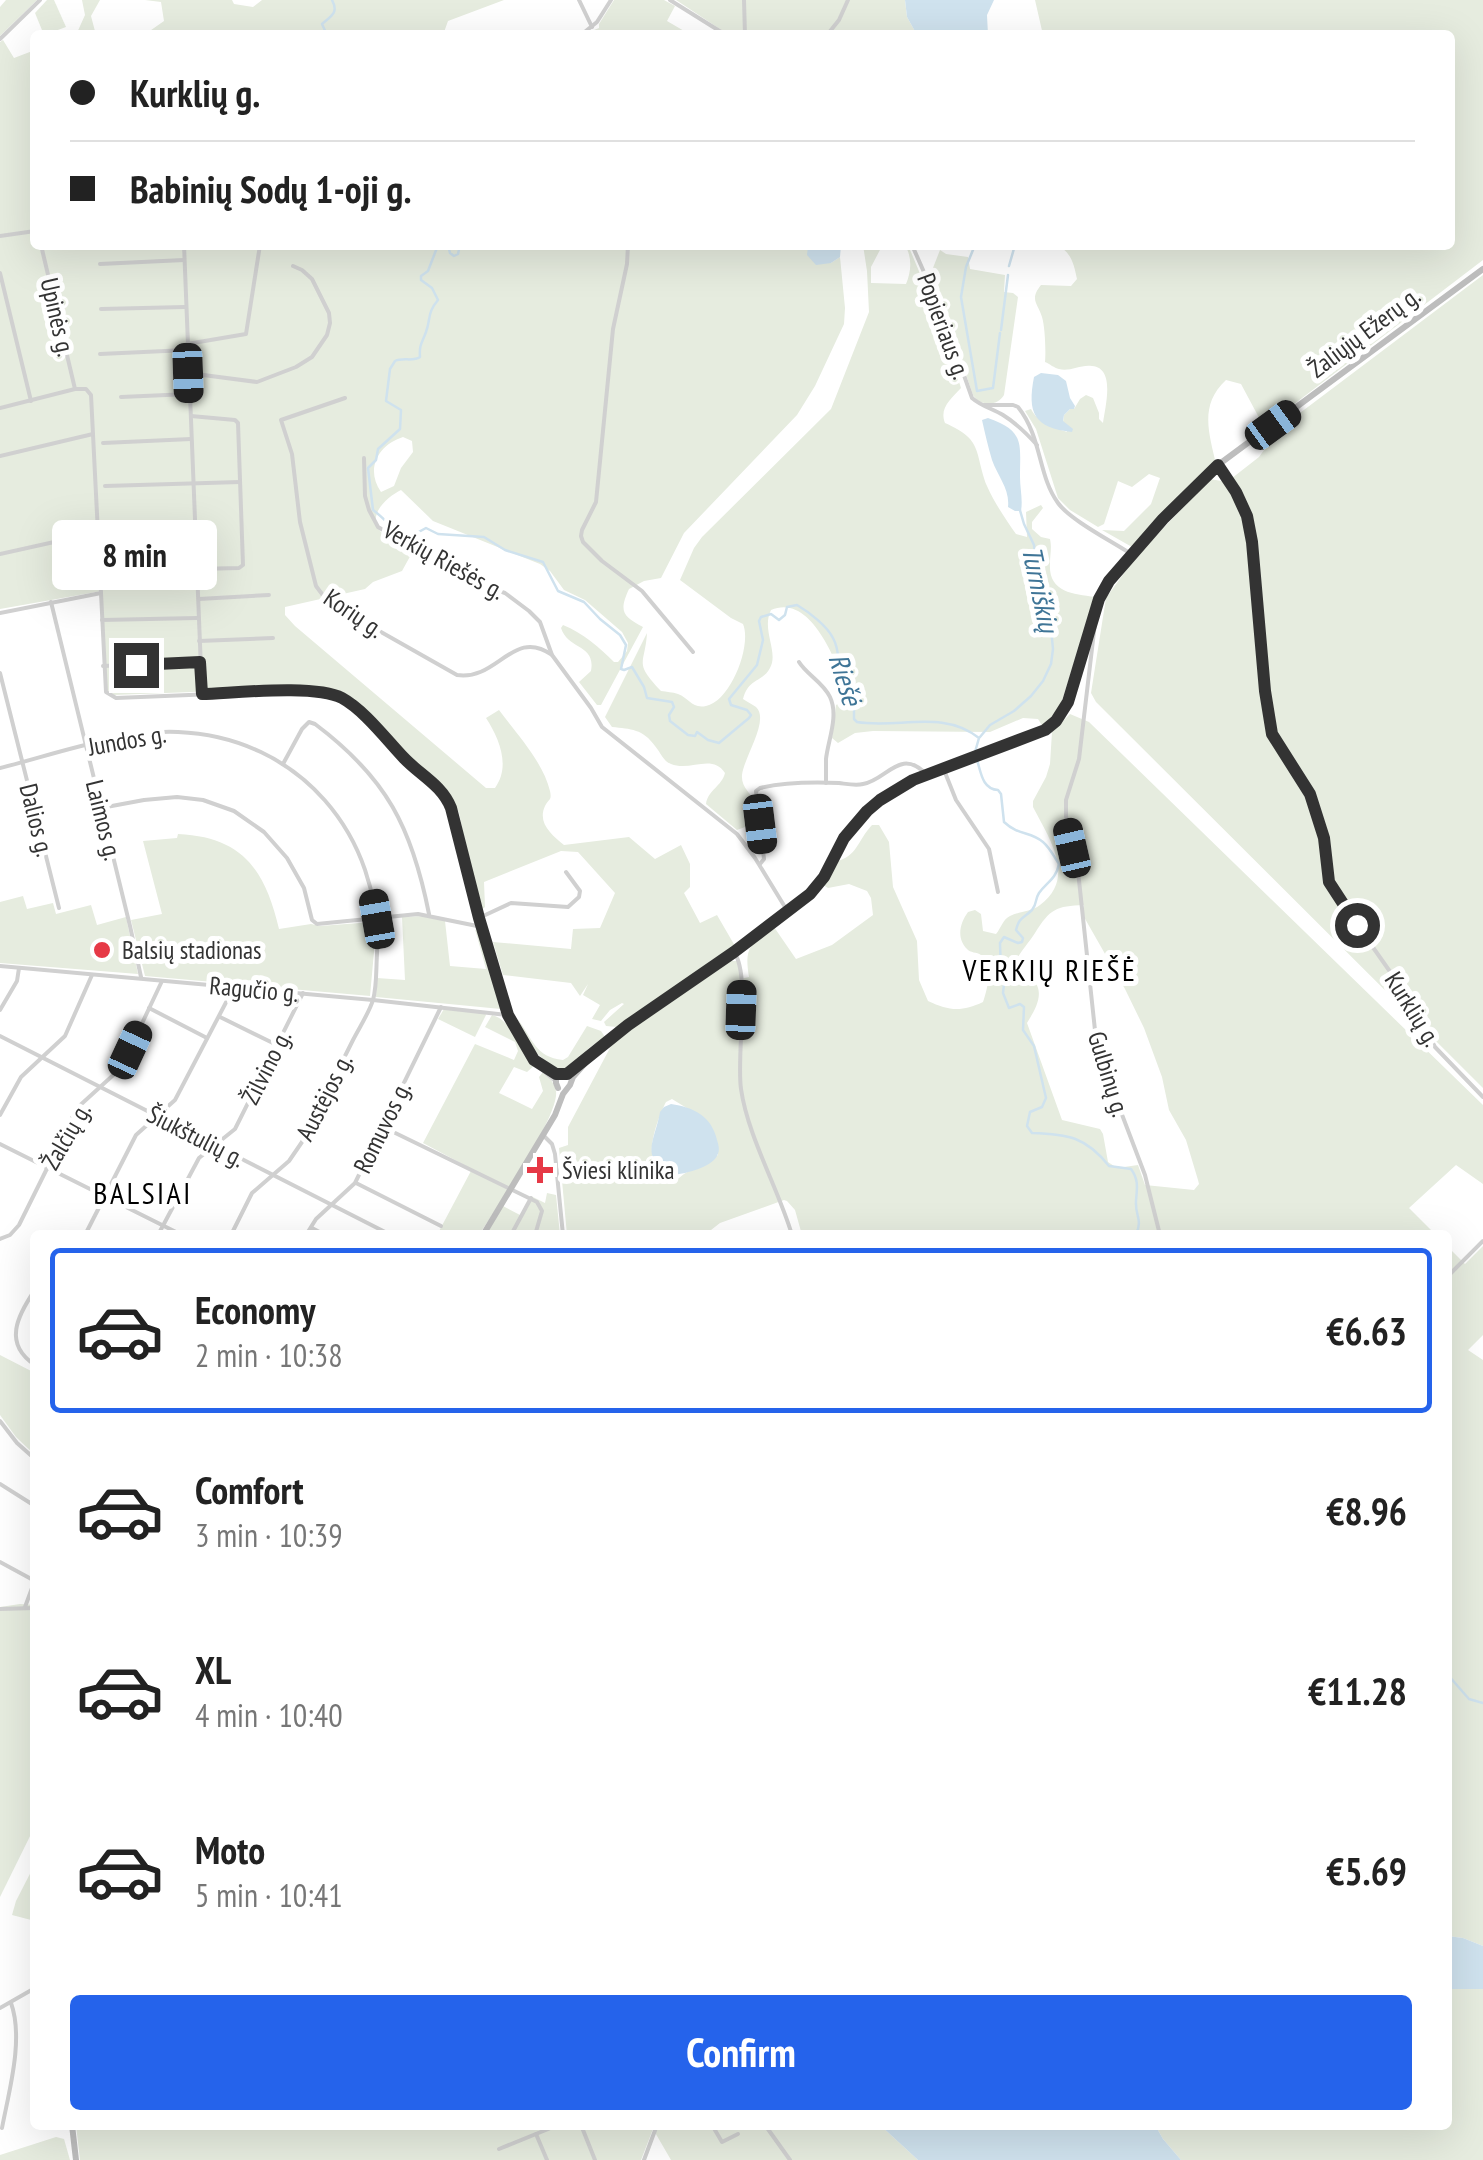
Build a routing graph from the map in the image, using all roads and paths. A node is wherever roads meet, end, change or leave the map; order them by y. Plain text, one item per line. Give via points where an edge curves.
1 (40, 0) edge
2 (579, 0) edge
3 (611, 0) edge
4 (670, 0) edge
5 (744, 0) edge
6 (848, 0) edge
7 (592, 27) junction
8 (588, 30) edge
9 (718, 30) edge
10 (745, 30) edge
11 (831, 30) edge
12 (0, 39) edge
13 (30, 233) edge
14 (0, 236) edge
15 (42, 250) edge
16 (184, 250) edge
17 (259, 250) edge
18 (627, 250) edge
19 (914, 250) edge
20 (184, 260) junction
21 (100, 264) dead end
22 (293, 266) dead end
23 (1483, 269) edge
24 (0, 273) edge
25 (185, 307) junction
26 (101, 309) dead end
27 (187, 347) junction
28 (100, 354) dead end
29 (188, 373) junction
30 (75, 389) junction
31 (189, 394) junction
32 (121, 397) dead end
33 (345, 398) dead end
34 (31, 400) junction
35 (979, 404) junction
36 (1006, 404) junction
37 (0, 408) edge
38 (190, 416) junction
39 (1004, 416) junction
40 (94, 434) junction
41 (192, 439) junction
42 (103, 443) dead end
43 (1037, 446) junction
44 (0, 456) edge
45 (364, 458) dead end
46 (1218, 465) junction
47 (240, 482) junction
48 (194, 484) junction
49 (105, 486) dead end
50 (195, 529) junction
51 (102, 532) junction
52 (0, 554) edge
53 (1131, 554) junction
54 (197, 571) junction
55 (109, 575) dead end
56 (101, 592) junction
57 (270, 595) dead end
58 (198, 599) junction
59 (50, 602) junction
60 (0, 612) edge
61 (1094, 614) junction
62 (199, 618) junction
63 (102, 620) junction
64 (273, 638) dead end
65 (200, 641) junction
66 (693, 652) dead end
67 (552, 655) junction
68 (200, 662) junction
69 (798, 662) dead end
70 (104, 666) junction
71 (0, 674) edge
72 (202, 694) junction
73 (86, 746) junction
74 (22, 762) junction
75 (282, 764) junction
76 (0, 768) edge
77 (943, 768) junction
78 (926, 774) junction
79 (826, 783) junction
80 (101, 808) junction
81 (760, 865) junction
82 (566, 872) dead end
83 (998, 892) dead end
84 (60, 908) dead end
85 (788, 913) junction
86 (429, 914) junction
87 (479, 918) junction
88 (377, 919) junction
89 (482, 928) junction
90 (734, 952) junction
91 (0, 966) edge
92 (19, 968) junction
93 (93, 975) junction
94 (142, 979) junction
95 (162, 981) junction
96 (234, 988) junction
97 (302, 993) junction
98 (373, 1000) junction
99 (441, 1006) junction
100 (149, 1008) junction
101 (0, 1010) edge
102 (508, 1015) junction
103 (220, 1017) junction
104 (0, 1036) edge
105 (208, 1039) junction
106 (277, 1045) junction
107 (41, 1057) junction
108 (563, 1081) junction
109 (100, 1087) junction
110 (1483, 1097) edge
111 (0, 1115) edge
112 (157, 1116) junction
113 (383, 1127) junction
114 (543, 1135) junction
115 (0, 1144) edge
116 (214, 1145) junction
117 (47, 1166) junction
118 (274, 1176) junction
119 (355, 1182) junction
120 (511, 1188) junction
121 (105, 1196) junction
122 (531, 1198) junction
123 (332, 1205) junction
124 (163, 1226) junction
125 (441, 1226) dead end
126 (310, 1228) joint
127 (88, 1230) edge
128 (161, 1230) edge
129 (171, 1230) edge
130 (234, 1230) edge
131 (314, 1230) edge
132 (381, 1230) edge
133 (485, 1230) edge
134 (515, 1230) edge
135 (536, 1230) edge
136 (562, 1230) edge
137 (790, 1230) edge
138 (1159, 1230) edge
139 (0, 1239) edge
140 (1483, 1241) edge
141 (1452, 1272) edge
142 (30, 1299) edge
143 (30, 1361) edge
144 (0, 1421) edge
145 (30, 1454) edge
146 (0, 1484) edge
147 (30, 1503) edge
148 (0, 1562) edge
149 (30, 1577) edge
150 (30, 1593) edge
151 (24, 1608) junction
152 (30, 1608) edge
153 (0, 1609) edge
154 (30, 1991) edge
155 (12, 2003) junction
156 (0, 2008) edge
157 (2, 2128) edge
158 (73, 2130) edge
159 (546, 2130) edge
160 (583, 2130) edge
161 (656, 2130) edge
162 (715, 2130) edge
163 (769, 2130) edge
164 (536, 2134) junction
165 (738, 2134) dead end
166 (499, 2149) dead end
167 (76, 2160) edge
168 (547, 2160) edge
169 (595, 2160) edge
170 (644, 2160) edge
171 (790, 2160) edge

1 - 12 street
2 - 7 street
3 - 7 street
4 - 9 street
5 - 10 street
6 - 11 street
7 - 8 street
13 - 14 street
15 - 30 street, Upinės g.
16 - 20 street
17 - 27 street via 246,334
18 - 66 street via 596,502 582,536 642,591
19 - 35 street, Popieriaus g. via 970,396
20 - 21 street
20 - 25 street
22 - 29 street via 312,279 330,313 327,335 312,357 257,382
23 - 46 main road, Žaliųjų Ežerų g.
24 - 34 street
25 - 26 street
25 - 27 street
27 - 28 street
27 - 29 street
29 - 31 street
30 - 34 street
30 - 40 street, Upinės g. via 90,394
31 - 32 street
31 - 38 street
33 - 67 street, Korių g. via 281,420 318,592 457,675 480,674 527,646
34 - 37 street
35 - 36 street, Popieriaus g.
35 - 39 street, Popieriaus g.
36 - 39 street
36 - 43 street, Popieriaus g. via 1025,416
38 - 41 street
38 - 47 street via 237,421
39 - 43 street, Popieriaus g.
40 - 44 street
40 - 51 street
41 - 42 street
41 - 48 street
43 - 53 street, Popieriaus g. via 1058,504
45 - 67 street, Verkių Riešės g. via 364,496 378,527 505,593 540,622
46 - 53 main road, Žaliųjų Ežerų g.
46 - 110 street, Kurklių g. via 1247,516 1268,720 1317,811 1329,882 1435,1047
47 - 48 street
47 - 54 street via 243,565
48 - 49 street
48 - 50 street
50 - 51 street
50 - 54 street
51 - 52 street
51 - 56 street
53 - 61 main road, Žaliųjų Ežerų g. via 1104,588
54 - 55 street
54 - 58 street
56 - 59 street
56 - 63 street
57 - 58 street
58 - 62 street
59 - 60 street
59 - 73 street, Laimos g.
61 - 77 main road, Žaliųjų Ežerų g. via 1060,715 1045,730
61 - 138 street, Gulbinų g. via 1079,759 1066,816 1097,1049
62 - 63 street
62 - 65 street
63 - 70 street
64 - 65 street
65 - 68 street
67 - 81 street, Verkių Riešės g. via 602,727 733,832
68 - 70 street
68 - 72 street
69 - 79 street via 832,702
70 - 72 street via 104,689 112,697
71 - 74 street, Dalios g.
72 - 87 street via 312,690 353,706 448,799
73 - 74 street, Jundos g.
73 - 75 street, Jundos g. via 189,732 241,743
73 - 80 street, Laimos g.
74 - 76 street, Jundos g.
74 - 84 street, Dalios g.
75 - 86 street via 309,722 352,754 404,826
75 - 88 street, Jundos g. via 322,798 350,834
77 - 78 main road, Žaliųjų Ežerų g.
77 - 83 street via 990,850
78 - 79 street via 902,764 865,784
78 - 85 main road, Žaliųjų Ežerų g. via 867,811 819,885
79 - 81 street via 756,791
80 - 88 street via 177,797 234,811 287,858 313,921
80 - 94 street, Laimos g.
81 - 85 street, Verkių Riešės g.
82 - 87 street via 580,891 568,907 511,903
85 - 90 main road, Žaliųjų Ežerų g.
86 - 88 street
86 - 89 street
87 - 89 street
88 - 98 street, Jundos g.
89 - 102 street
90 - 108 main road, Žaliųjų Ežerų g. via 628,1025
90 - 137 street via 742,972 741,1089
91 - 92 street, Ragučio g.
92 - 93 street, Ragučio g.
92 - 101 street
93 - 94 street, Ragučio g.
93 - 107 street via 65,1036
94 - 95 street, Ragučio g.
95 - 96 street, Ragučio g.
95 - 100 street, Žalčių g.
96 - 97 street, Ragučio g.
96 - 103 street
97 - 98 street, Ragučio g.
97 - 106 street, Žilvino g.
98 - 99 street, Ragučio g.
98 - 118 street, Austėjos g. via 302,1142
99 - 102 street, Ragučio g.
99 - 113 street, Romuvos g.
100 - 105 street
100 - 109 street, Žalčių g. via 121,1068
102 - 108 street via 534,1060
103 - 105 street
103 - 106 street
104 - 107 street, Šiukštulių g.
105 - 112 street via 175,1100
106 - 116 street, Žilvino g. via 235,1129
107 - 109 street, Šiukštulių g.
107 - 111 street
108 - 114 main road, Žaliųjų Ežerų g.
109 - 112 street, Šiukštulių g.
109 - 117 street, Žalčių g. via 77,1108
112 - 116 street, Šiukštulių g.
112 - 121 street via 136,1135
113 - 119 street, Romuvos g.
113 - 120 street
114 - 120 main road, Žaliųjų Ežerų g.
114 - 136 street via 554,1149
115 - 117 street
116 - 118 street, Šiukštulių g.
116 - 124 street, Žilvino g. via 199,1158
117 - 121 street
117 - 139 street, Žalčių g. via 19,1224
118 - 123 street, Šiukštulių g.
118 - 130 street, Austėjos g. via 252,1193
119 - 123 street, Romuvos g.
119 - 125 street
120 - 122 street
120 - 133 main road, Žaliųjų Ežerų g.
121 - 124 street
121 - 127 street
122 - 134 street
122 - 135 street via 542,1207
123 - 126 street, Romuvos g.
123 - 132 street, Šiukštulių g.
124 - 128 street, Žilvino g.
124 - 129 street
126 - 131 street
140 - 141 street
142 - 143 street via 16,1337
144 - 145 street
146 - 147 street
148 - 149 street
150 - 151 street
151 - 152 street
151 - 153 street
154 - 155 street
155 - 156 street
155 - 157 street via 17,2038
158 - 167 main road
159 - 164 street
160 - 169 street
161 - 170 street
162 - 165 street via 722,2142
163 - 171 street
164 - 166 street
164 - 168 street

